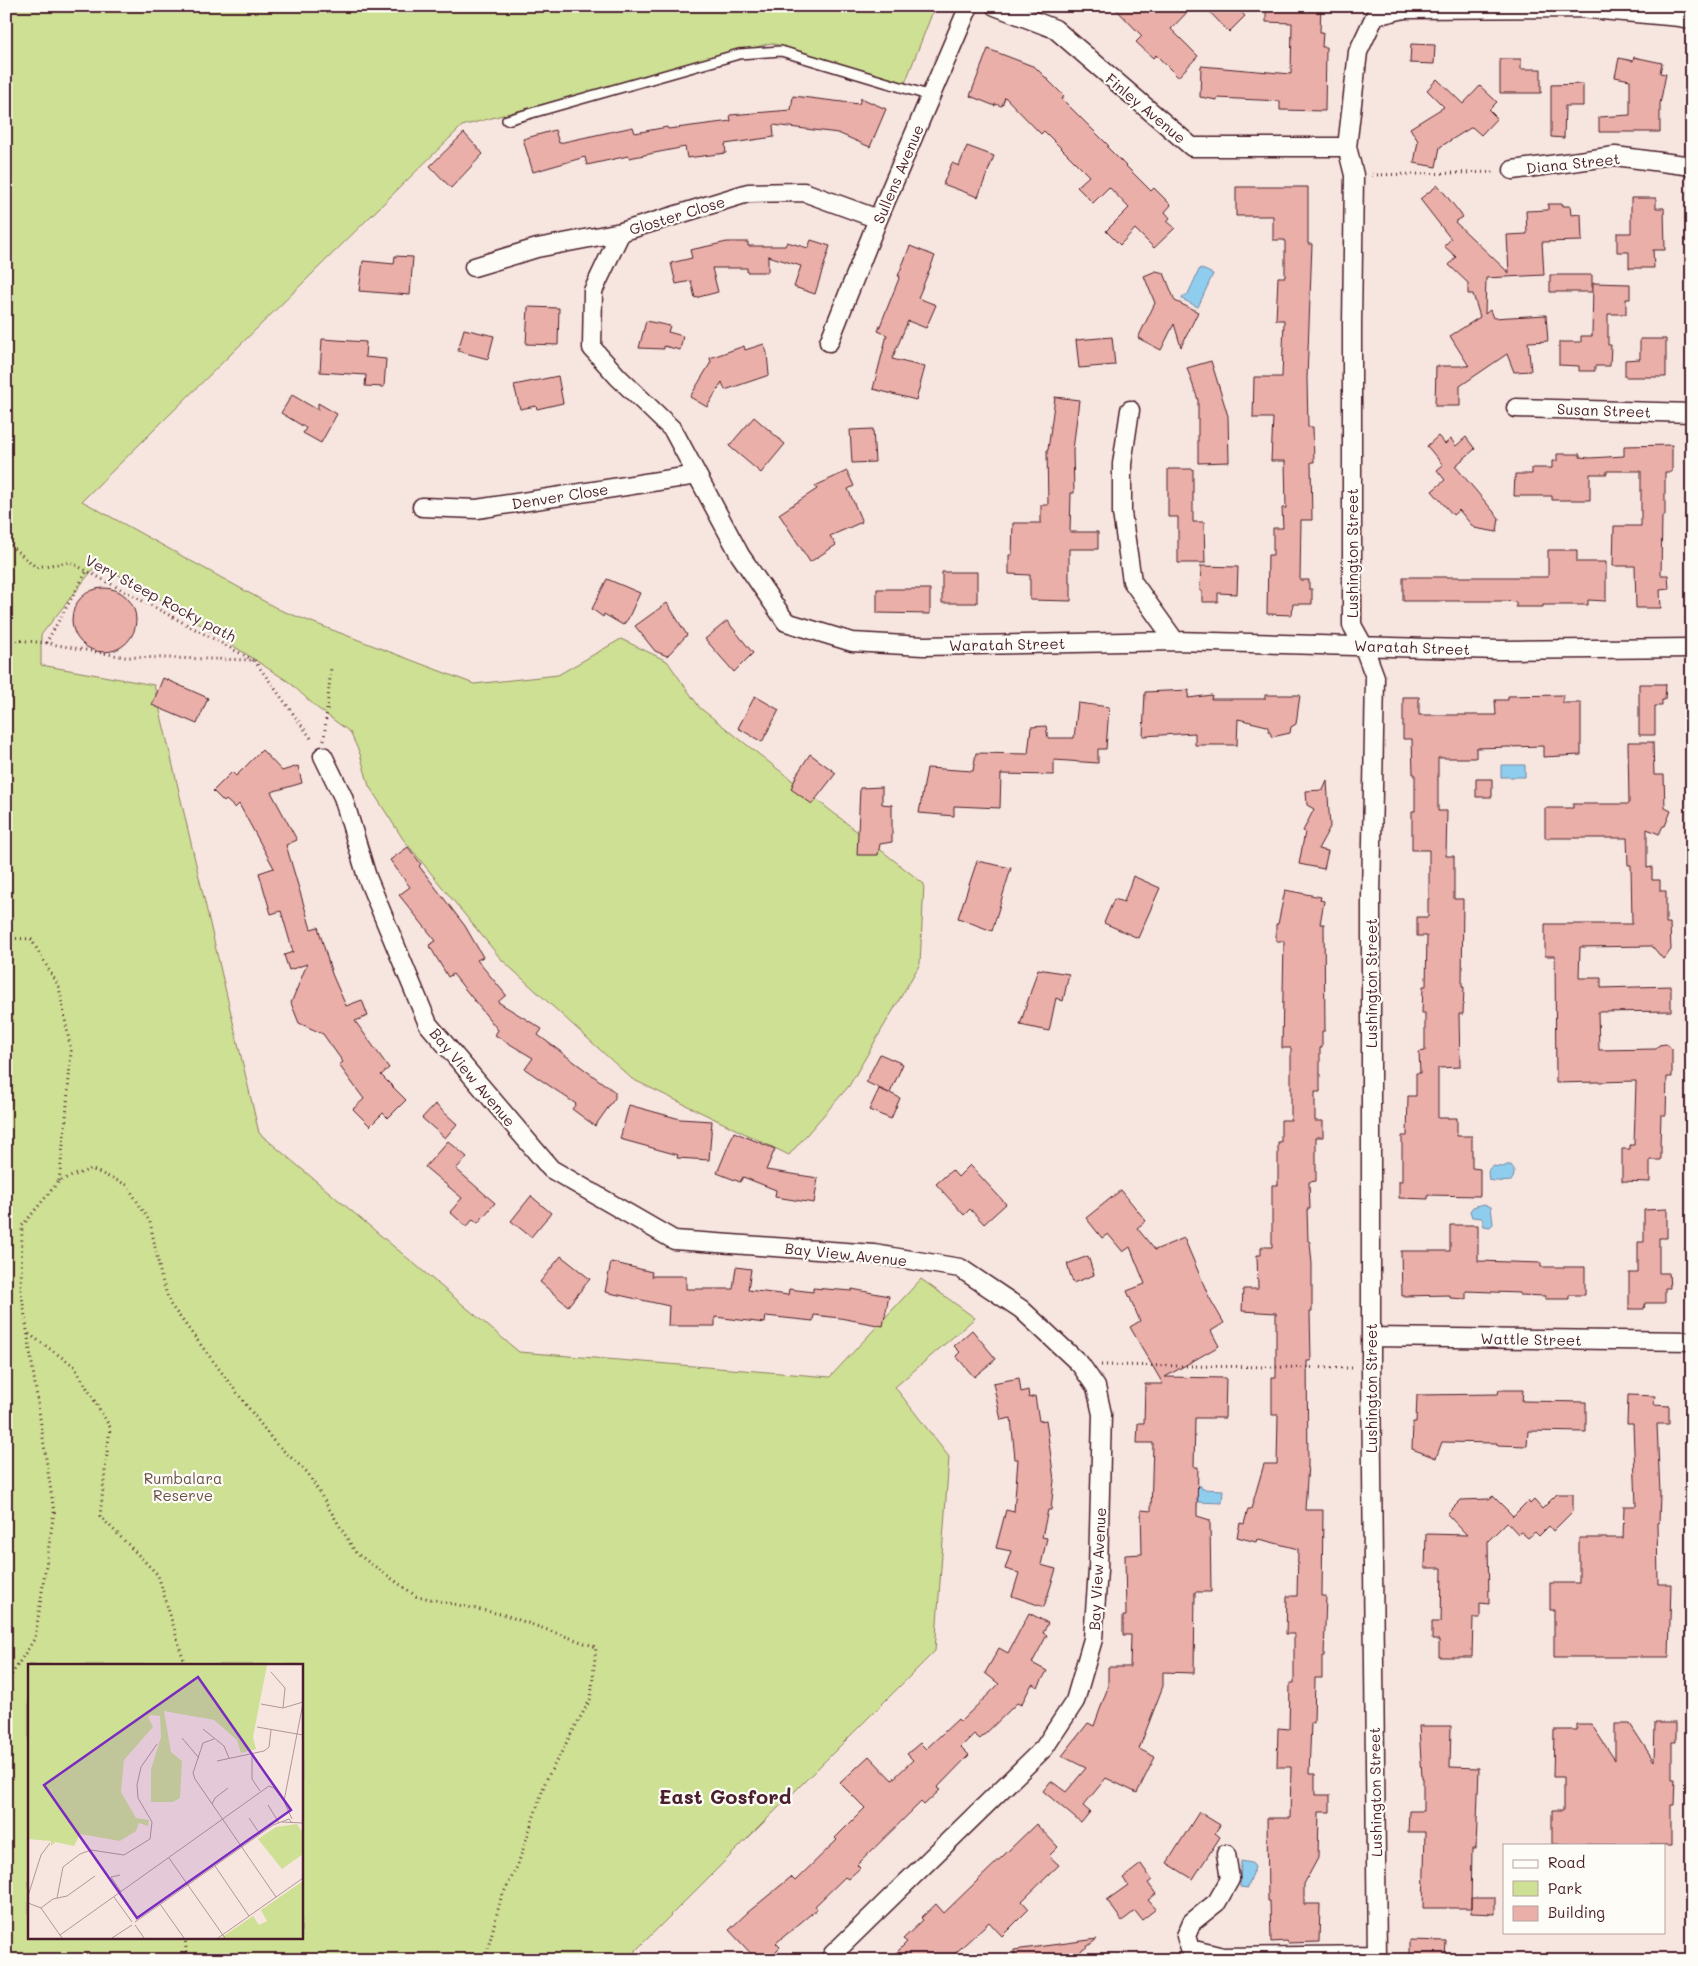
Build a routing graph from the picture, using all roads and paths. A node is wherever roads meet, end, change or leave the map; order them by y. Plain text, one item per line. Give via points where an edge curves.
1 (969, 6) edge
2 (996, 6) edge
3 (1578, 7) edge
4 (1692, 20) edge
5 (931, 96) junction
6 (507, 120) dead end
7 (1347, 148) junction
8 (1692, 166) edge
9 (1513, 170) joint
10 (1354, 176) junction
11 (878, 219) junction
12 (620, 232) junction
13 (474, 267) dead end
14 (829, 342) dead end
15 (1516, 408) dead end
16 (1130, 410) dead end
17 (1692, 413) edge
18 (697, 475) junction
19 (422, 507) dead end
20 (6, 542) edge
21 (87, 571) junction
22 (6, 639) edge
23 (1175, 641) junction
24 (46, 643) junction
25 (1363, 645) junction
26 (1692, 648) edge
27 (254, 660) junction
28 (331, 667) dead end
29 (323, 756) junction
30 (6, 938) edge
31 (59, 1181) junction
32 (29, 1334) junction
33 (1370, 1337) junction
34 (1692, 1341) edge
35 (1080, 1364) junction
36 (1371, 1369) junction
37 (185, 1664) edge
38 (6, 1683) edge
39 (1226, 1854) dead end
40 (185, 1938) edge
41 (1377, 1958) edge
42 (187, 1960) edge
43 (486, 1960) edge
44 (830, 1960) edge

1 - 5 street, Sullens Avenue
2 - 7 street, Finley Avenue via 1055,29 1192,147
3 - 4 street
3 - 7 street, Lushington Street via 1404,9 1375,16 1358,52
5 - 6 lane via 780,51 739,54
5 - 11 street, Sullens Avenue
7 - 10 street, Lushington Street
8 - 9 street, Diana Street via 1615,156
9 - 10 path
10 - 25 street, Lushington Street via 1352,626
11 - 12 street, Gloster Close via 804,192 748,193
11 - 14 street, Sullens Avenue
12 - 13 street, Gloster Close via 537,248
12 - 18 street, Waratah Street via 593,291 592,348 673,430
15 - 17 street, Susan Street
16 - 23 street via 1122,464 1122,513 1132,581
18 - 19 street, Denver Close via 477,509
18 - 23 street, Waratah Street via 740,555 786,622 852,642 923,646
20 - 21 path, Very Steep Rocky path via 36,567 70,562
21 - 24 path
21 - 27 path, Very Steep Rocky path
22 - 24 path
23 - 25 street, Waratah Street
24 - 27 path via 125,657
25 - 26 street, Waratah Street via 1500,650
25 - 33 street, Lushington Street via 1375,677
27 - 29 path
28 - 29 path
29 - 35 street, Bay View Avenue via 343,797 367,878 428,1024 551,1169 674,1240 874,1254 960,1268 1021,1309
30 - 31 path via 30,939 60,987 71,1051
31 - 32 path via 22,1226 21,1290
31 - 43 path via 91,1169 127,1185 150,1222 170,1304 275,1443 306,1472 356,1553 416,1596 505,1615 596,1647 592,1698 546,1780 517,1867 501,1898
32 - 37 path via 74,1366 110,1427 100,1516 158,1575
32 - 38 path via 54,1512 35,1638
33 - 34 street, Wattle Street
33 - 36 street, Lushington Street
35 - 36 path
35 - 44 street, Bay View Avenue via 1096,1387 1102,1414 1093,1639 1075,1701 1044,1748
36 - 41 street, Lushington Street
39 - 41 street via 1230,1879 1217,1902 1192,1922 1186,1936 1190,1949 1223,1957
40 - 42 path

